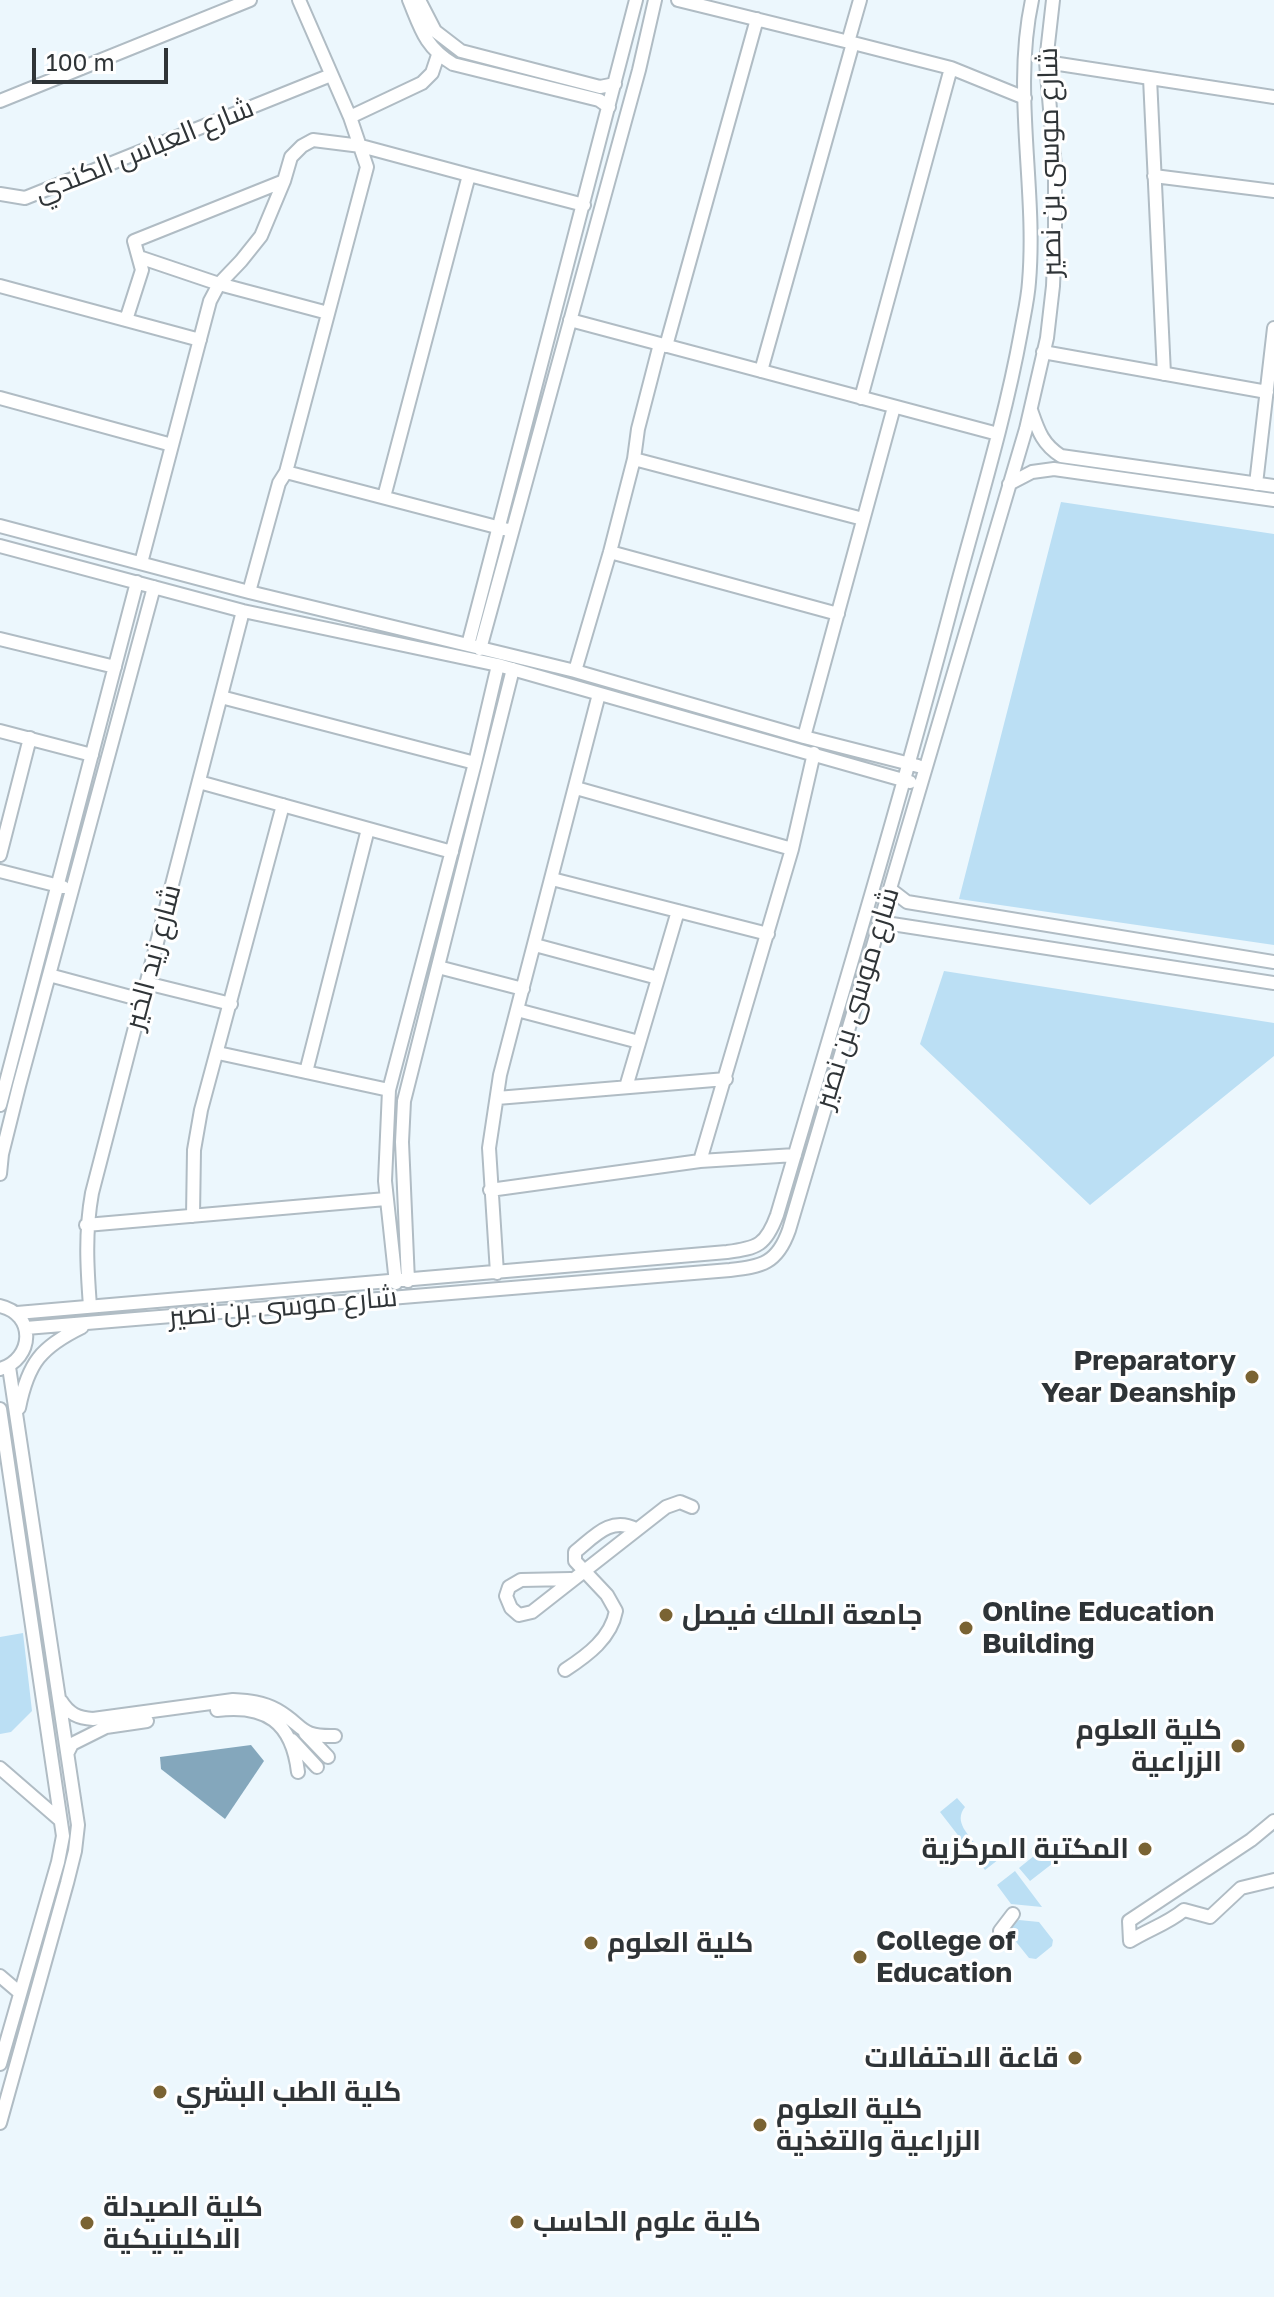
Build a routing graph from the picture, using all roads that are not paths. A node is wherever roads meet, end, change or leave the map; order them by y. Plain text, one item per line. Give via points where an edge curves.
1 (250, 0) edge
2 (299, 0) edge
3 (409, 0) edge
4 (419, 0) edge
5 (636, 0) edge
6 (655, 0) edge
7 (678, 0) edge
8 (860, 0) edge
9 (1032, 0) edge
10 (1053, 0) edge
11 (757, 19) junction
12 (851, 42) junction
13 (438, 55) junction
14 (1046, 62) junction
15 (951, 68) junction
16 (331, 75) junction
17 (1150, 78) junction
18 (615, 84) junction
19 (1274, 97) edge
20 (1025, 98) junction
21 (0, 101) edge
22 (609, 107) junction
23 (350, 117) junction
24 (361, 146) junction
25 (469, 175) junction
26 (1154, 176) junction
27 (284, 181) junction
28 (1274, 191) edge
29 (0, 194) edge
30 (584, 205) junction
31 (139, 257) junction
32 (219, 284) junction
33 (0, 286) edge
34 (328, 313) junction
35 (126, 320) junction
36 (570, 320) junction
37 (1274, 328) edge
38 (200, 340) junction
39 (663, 345) junction
40 (1043, 352) junction
41 (761, 371) junction
42 (1164, 374) junction
43 (1267, 392) junction
44 (0, 398) edge
45 (861, 398) junction
46 (894, 407) junction
47 (1030, 409) junction
48 (998, 434) junction
49 (172, 445) junction
50 (634, 459) junction
51 (286, 472) junction
52 (1009, 484) junction
53 (1256, 484) junction
54 (1274, 486) edge
55 (384, 497) junction
56 (1274, 500) edge
57 (863, 519) junction
58 (0, 526) edge
59 (498, 527) junction
60 (512, 531) junction
61 (0, 546) edge
62 (610, 552) junction
63 (141, 563) junction
64 (137, 582) junction
65 (154, 587) junction
66 (249, 592) junction
67 (243, 611) junction
68 (838, 614) junction
69 (0, 639) edge
70 (474, 647) junction
71 (498, 665) junction
72 (115, 667) junction
73 (513, 669) junction
74 (575, 671) junction
75 (599, 694) junction
76 (221, 697) junction
77 (0, 731) edge
78 (804, 737) junction
79 (30, 738) junction
80 (814, 753) junction
81 (92, 755) junction
82 (475, 763) junction
83 (910, 765) junction
84 (926, 768) junction
85 (905, 781) junction
86 (199, 782) junction
87 (920, 785) junction
88 (576, 788) junction
89 (283, 805) junction
90 (368, 829) junction
91 (792, 849) junction
92 (452, 852) junction
93 (0, 855) edge
94 (0, 871) edge
95 (552, 879) junction
96 (58, 886) junction
97 (890, 889) junction
98 (72, 890) junction
99 (678, 911) junction
100 (879, 925) junction
101 (768, 934) junction
102 (535, 945) junction
103 (1274, 962) edge
104 (438, 967) junction
105 (49, 975) junction
106 (658, 978) junction
107 (146, 983) junction
108 (1274, 983) edge
109 (523, 989) junction
110 (416, 992) junction
111 (430, 996) junction
112 (142, 1000) junction
113 (231, 1004) junction
114 (517, 1010) junction
115 (639, 1042) junction
116 (218, 1053) junction
117 (306, 1072) junction
118 (726, 1079) junction
119 (626, 1087) junction
120 (389, 1090) junction
121 (497, 1098) junction
122 (0, 1105) edge
123 (795, 1155) junction
124 (700, 1161) junction
125 (0, 1174) edge
126 (490, 1190) junction
127 (386, 1199) junction
128 (193, 1216) junction
129 (86, 1225) junction
130 (497, 1273) junction
131 (402, 1282) junction
132 (0, 1306) edge
133 (90, 1306) junction
134 (17, 1313) junction
135 (91, 1323) junction
136 (26, 1328) junction
137 (4, 1368) edge
138 (0, 1409) edge
139 (17, 1419) junction
140 (3, 1455) edge
141 (692, 1507) dead end
142 (636, 1529) junction
143 (583, 1570) junction
144 (571, 1579) junction
145 (565, 1670) dead end
146 (59, 1698) junction
147 (294, 1733) junction
148 (335, 1736) dead end
149 (68, 1752) junction
150 (328, 1757) dead end
151 (317, 1767) dead end
152 (0, 1768) edge
153 (298, 1772) dead end
154 (60, 1820) junction
155 (1274, 1821) edge
156 (1274, 1880) edge
157 (1013, 1914) dead end
158 (1000, 1931) dead end
159 (0, 1976) edge
160 (20, 1993) junction
161 (0, 2064) edge
162 (0, 2123) edge

1 - 21 street
2 - 16 street
3 - 13 street
4 - 18 street via 435,31 461,51 600,87
5 - 18 street
6 - 36 street
7 - 11 street
8 - 12 street
9 - 20 street, شارع موسى بن نصير
10 - 14 street, شارع موسى بن نصير
11 - 12 street
11 - 39 street
12 - 15 street
12 - 41 street
13 - 22 street via 453,64 599,100
13 - 23 street via 422,83
14 - 17 street
14 - 40 street, شارع موسى بن نصير via 1055,208 1053,286
15 - 20 street
15 - 45 street
16 - 23 street
16 - 29 street, شارع العباس الكندي via 25,198
17 - 19 street
17 - 26 street
18 - 22 street
20 - 48 street, شارع موسى بن نصير via 1029,283
22 - 30 street
23 - 24 street
24 - 25 street
24 - 27 street via 313,140 291,157
24 - 34 street via 367,167
25 - 30 street
25 - 55 street
26 - 28 street
26 - 42 street
27 - 31 street via 134,241
27 - 32 street via 261,236
30 - 59 street
31 - 32 street
31 - 35 street via 142,270
32 - 34 street
32 - 38 street
33 - 35 street
34 - 51 street
35 - 38 street
36 - 39 street
36 - 60 street
37 - 43 street
38 - 49 street
39 - 41 street
39 - 50 street
40 - 42 street
40 - 47 street, شارع موسى بن نصير
41 - 45 street
42 - 43 street
43 - 53 street
44 - 49 street
45 - 46 street
46 - 48 street
46 - 57 street
47 - 52 street, شارع موسى بن نصير
47 - 53 street via 1041,439 1061,456
48 - 83 street, شارع موسى بن نصير
49 - 63 street
50 - 57 street
50 - 62 street
51 - 55 street
51 - 66 street
52 - 56 street via 1032,472 1054,469
52 - 84 street, شارع موسى بن نصير
53 - 54 street
55 - 59 street
57 - 68 street
58 - 63 street
59 - 60 street
59 - 70 street
60 - 70 street
61 - 64 street
62 - 68 street
62 - 74 street
63 - 66 street
64 - 65 street
64 - 72 street
65 - 67 street
65 - 98 street
66 - 70 street
67 - 71 street
67 - 76 street, شارع زيد الخير
68 - 78 street
69 - 72 street
70 - 74 street
71 - 73 street
71 - 82 street
72 - 81 street
73 - 75 street
73 - 104 street
74 - 78 street
75 - 80 street
75 - 88 street
76 - 82 street
76 - 86 street, شارع زيد الخير
77 - 79 street
78 - 83 street
79 - 81 street
79 - 93 street
80 - 85 street
80 - 91 street
81 - 96 street
82 - 92 street
83 - 84 street
83 - 85 street, شارع موسى بن نصير
84 - 87 street, شارع موسى بن نصير
85 - 87 street
85 - 123 street, شارع موسى بن نصير
86 - 89 street
86 - 107 street, شارع زيد الخير
87 - 97 street, شارع موسى بن نصير
88 - 91 street
88 - 95 street
89 - 90 street
89 - 113 street
90 - 92 street
90 - 117 street
91 - 101 street
92 - 110 street
94 - 96 street
95 - 99 street
95 - 102 street
96 - 98 street
96 - 122 street
97 - 100 street, شارع موسى بن نصير
97 - 103 street via 907,902
98 - 105 street
99 - 101 street
99 - 106 street
100 - 108 street
100 - 135 street, شارع موسى بن نصير via 784,1245 766,1263
101 - 118 street
102 - 106 street
102 - 109 street
104 - 109 street
104 - 111 street
105 - 112 street
105 - 125 street
106 - 115 street
107 - 112 street, شارع زيد الخير
107 - 113 street
109 - 114 street
110 - 111 street
110 - 120 street
111 - 131 street via 404,1101
112 - 129 street, شارع زيد الخير
113 - 116 street
114 - 115 street
114 - 121 street
115 - 119 street
116 - 117 street
116 - 128 street via 194,1150
117 - 120 street
118 - 119 street
118 - 124 street
119 - 121 street
120 - 127 street
121 - 126 street via 489,1148
123 - 124 street
123 - 130 street, شارع موسى بن نصير via 771,1232 759,1246
124 - 126 street
126 - 130 street
127 - 128 street
127 - 131 street
128 - 129 street
129 - 133 street, شارع زيد الخير
130 - 131 street, شارع موسى بن نصير
131 - 133 street, شارع موسى بن نصير
132 - 134 street
133 - 134 street, شارع موسى بن نصير
134 - 136 street
135 - 136 street, شارع موسى بن نصير
135 - 139 street via 53,1343 32,1365
136 - 137 street via 24,1352
137 - 139 street
138 - 140 street
139 - 146 street
140 - 154 street
141 - 142 street via 675,1503
142 - 143 street
142 - 143 street via 608,1525 575,1552
143 - 144 street
143 - 145 street via 616,1611 613,1625 596,1646
144 - 144 street via 532,1612 519,1615 506,1596 521,1580
146 - 147 street via 79,1718 93,1719 254,1701 279,1711
146 - 149 street
147 - 148 street
147 - 149 street via 266,1714 243,1708 106,1727 72,1744
147 - 150 street
147 - 151 street
147 - 153 street
149 - 162 street via 78,1825 75,1851
152 - 154 street
154 - 160 street via 58,1862
155 - 156 street via 1129,1921 1130,1941 1166,1925 1184,1910 1210,1917 1241,1888
157 - 158 street
159 - 160 street
160 - 161 street

